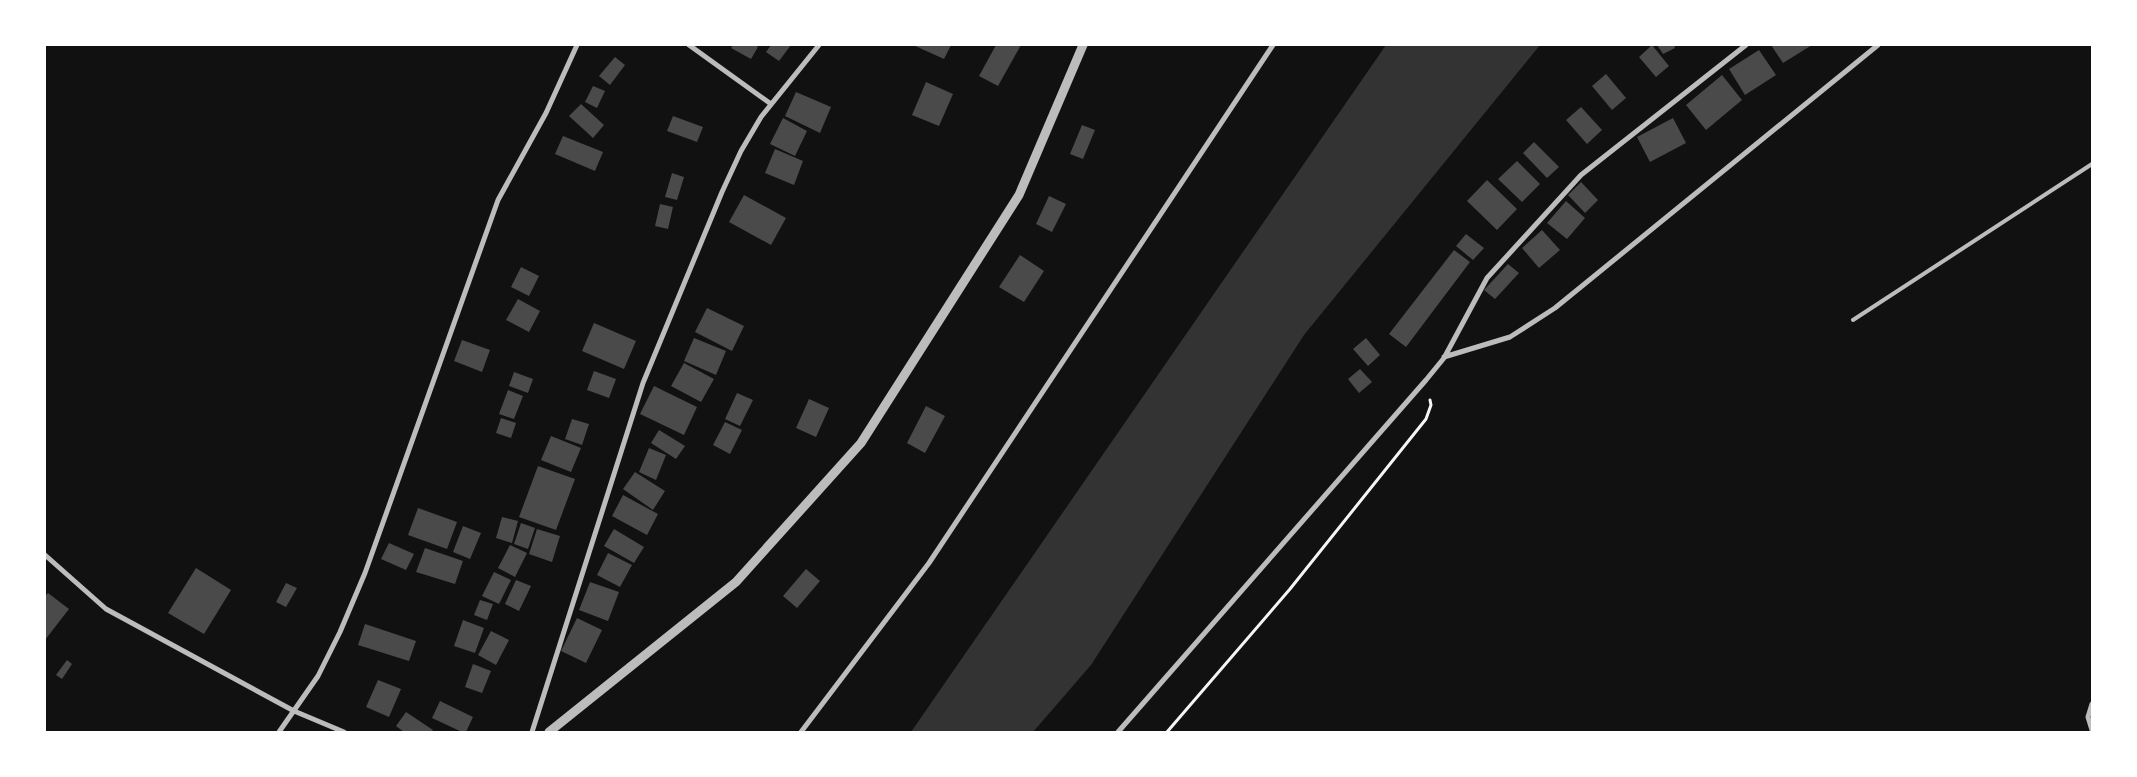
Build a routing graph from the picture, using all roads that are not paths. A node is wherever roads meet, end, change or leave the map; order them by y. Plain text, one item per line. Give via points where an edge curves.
1 (577, 45) edge
2 (688, 45) edge
3 (819, 45) edge
4 (1083, 45) edge
5 (1272, 45) edge
6 (1746, 45) edge
7 (1878, 45) edge
8 (771, 104) junction
9 (2092, 164) edge
10 (1853, 320) dead end
11 (1444, 358) junction
12 (45, 555) edge
13 (2092, 704) edge
14 (294, 711) junction
15 (2092, 730) edge
16 (279, 732) edge
17 (344, 732) edge
18 (532, 732) edge
19 (549, 732) edge
20 (800, 732) edge
21 (1118, 732) edge

1 - 14 street via 546,113 498,200 364,573 318,676
2 - 8 street
3 - 8 street
4 - 19 street via 1020,195 861,443 736,582
5 - 20 street via 929,563
6 - 11 street via 1581,175 1487,278
7 - 11 street via 1554,308 1510,337
8 - 18 street via 741,151 643,383
9 - 10 lane
11 - 21 street
12 - 14 street via 106,609
13 - 15 street via 2088,717
14 - 16 street
14 - 17 street

